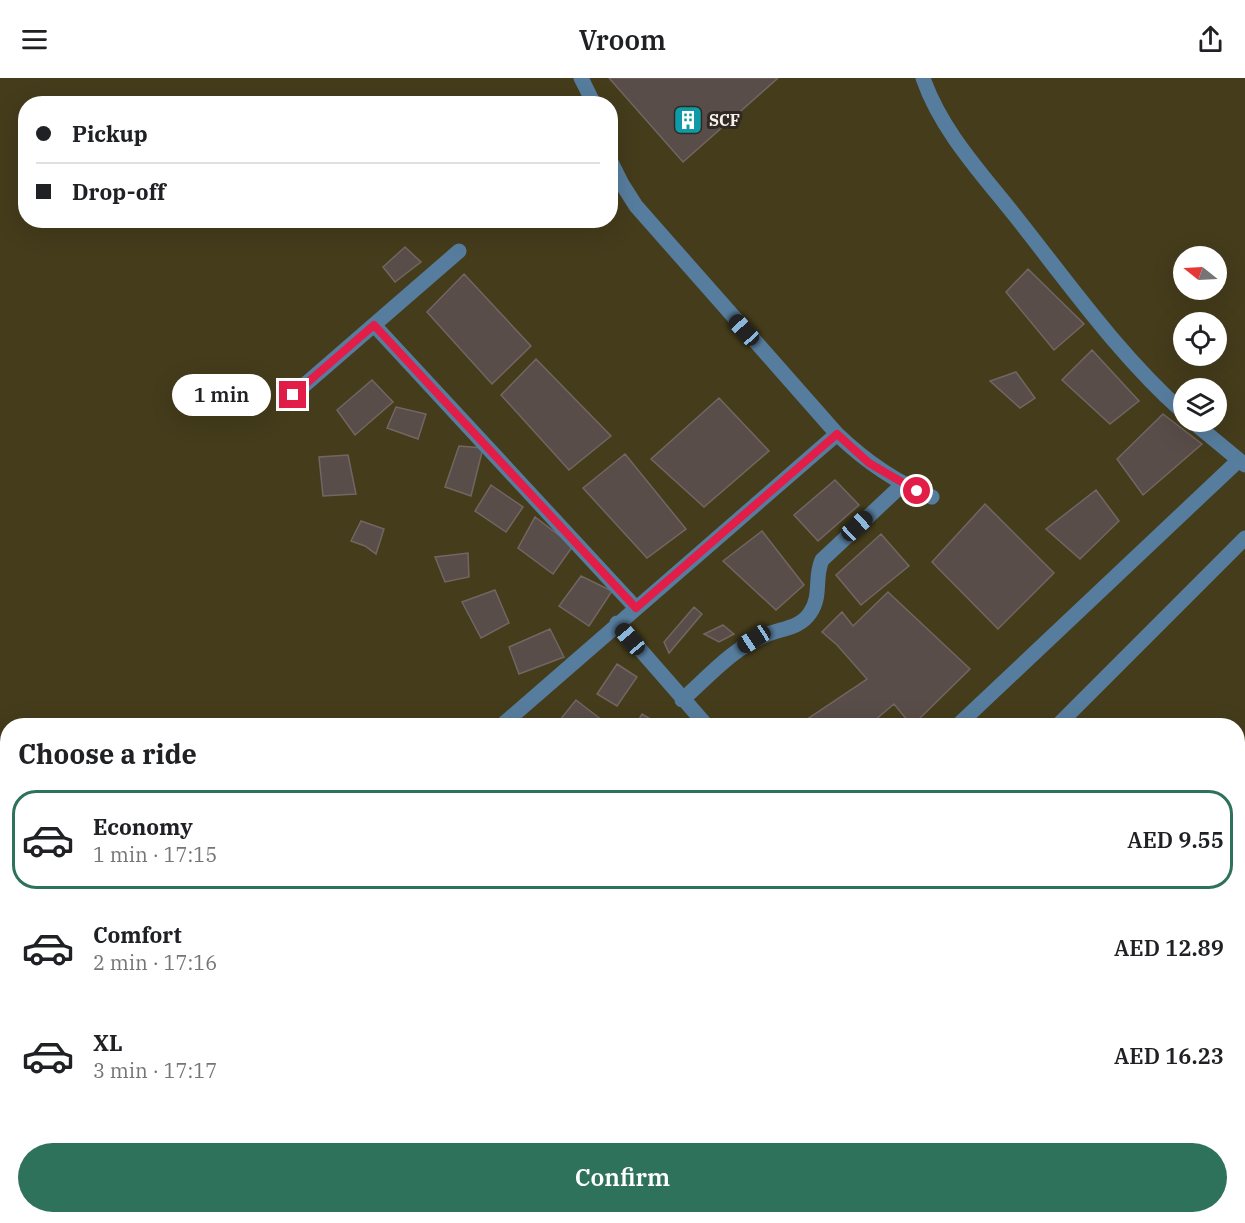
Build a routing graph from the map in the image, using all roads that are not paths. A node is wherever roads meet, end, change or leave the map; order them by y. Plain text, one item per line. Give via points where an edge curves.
1 (581, 78) edge
2 (923, 78) edge
3 (590, 96) edge
4 (618, 176) edge
5 (459, 251) dead end
6 (374, 325) junction
7 (293, 395) dead end
8 (1173, 402) edge
9 (1205, 432) edge
10 (837, 434) junction
11 (1242, 462) edge
12 (903, 484) junction
13 (932, 497) dead end
14 (1245, 538) edge
15 (636, 608) junction
16 (617, 623) junction
17 (682, 700) junction
18 (510, 718) edge
19 (699, 718) edge
20 (966, 718) edge
21 (1065, 718) edge

1 - 3 lane
2 - 8 lane via 937,110 971,159 1106,332
4 - 10 lane via 636,206
5 - 6 lane
6 - 7 lane
6 - 15 lane
9 - 11 lane
10 - 12 lane via 869,463
10 - 15 lane
11 - 20 lane
12 - 13 lane
12 - 17 lane via 822,560 817,574 816,603 803,621 742,647
14 - 21 lane
15 - 16 lane
16 - 17 lane
16 - 18 lane
17 - 19 lane

